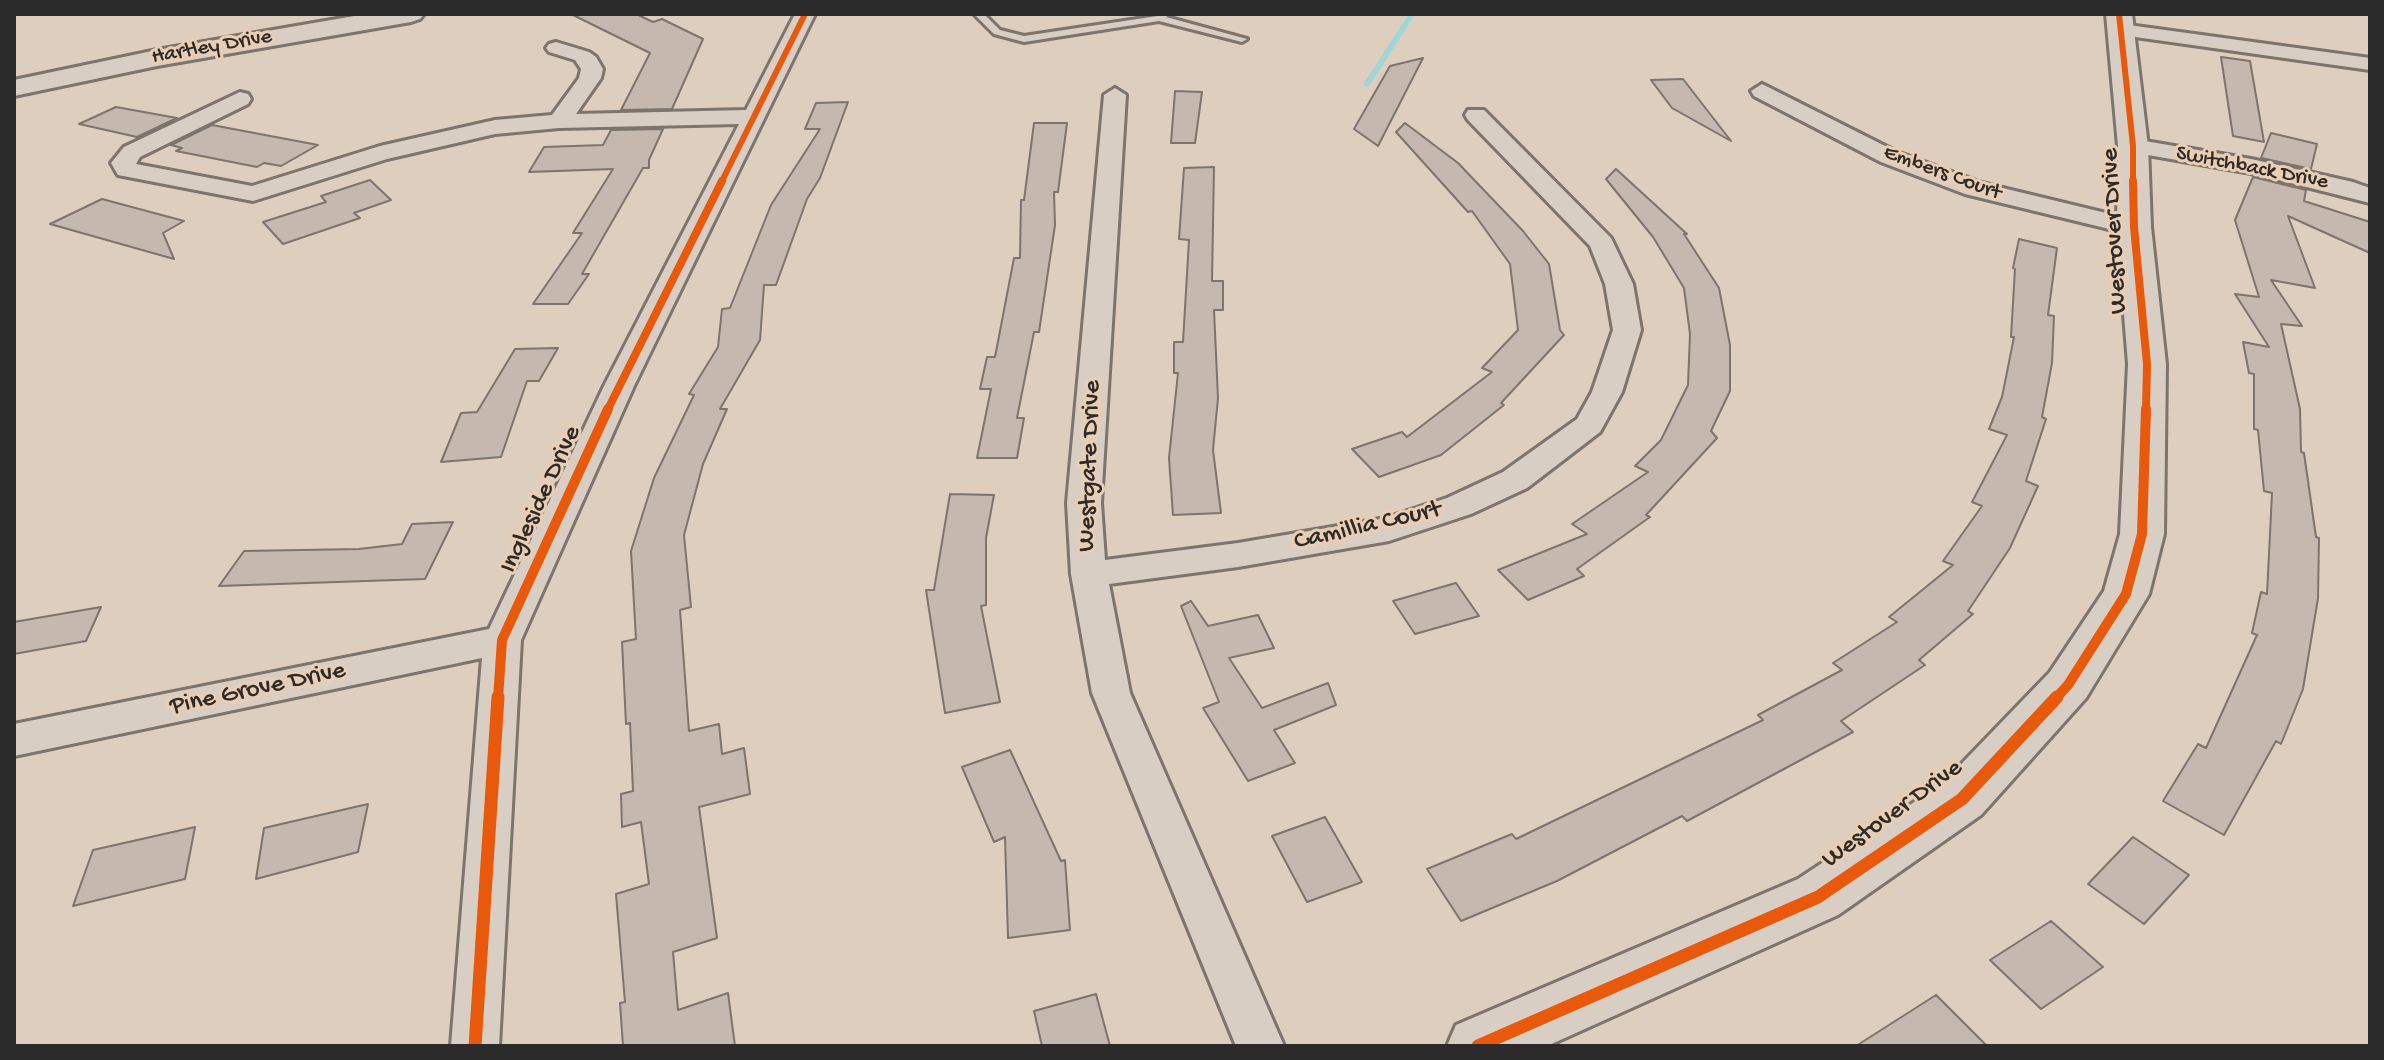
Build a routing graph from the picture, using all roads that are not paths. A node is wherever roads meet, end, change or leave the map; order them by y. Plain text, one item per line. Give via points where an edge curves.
1 (323, 14) edge
2 (411, 14) edge
3 (805, 14) edge
4 (979, 14) edge
5 (1162, 16) edge
6 (2217, 20) dead end
7 (2120, 22) edge
8 (1242, 39) dead end
9 (2240, 44) junction
10 (556, 48) dead end
11 (2370, 64) edge
12 (14, 74) edge
13 (14, 88) edge
14 (1762, 91) dead end
15 (1115, 95) dead end
16 (240, 99) dead end
17 (1476, 115) dead end
18 (756, 117) junction
19 (559, 121) junction
20 (2133, 146) junction
21 (2370, 196) edge
22 (2134, 227) junction
23 (1089, 574) junction
24 (502, 640) junction
25 (14, 740) edge
26 (475, 1046) edge
27 (1260, 1046) edge
28 (1478, 1046) edge

1 - 12 street, Hartley Drive
2 - 13 street, Hartley Drive
3 - 18 street, Ingleside Drive
4 - 5 lane via 997,32 1024,39
5 - 8 lane
6 - 9 street via 2241,37
7 - 9 street
7 - 20 street, Westover Drive
9 - 11 street
10 - 19 street via 582,56 592,69
14 - 22 street, Embers Court via 1889,157 1960,183
15 - 23 street, Westgate Drive via 1084,503
16 - 19 street via 132,152 123,163 127,170 253,194 460,133
17 - 23 street, Camillia Court via 1602,244 1619,284 1627,330 1607,392 1589,425 1515,480 1389,529
18 - 19 street
18 - 24 street, Ingleside Drive via 619,386
20 - 21 street, Switchback Drive via 2251,166
20 - 22 street, Westover Drive
22 - 28 street, Westover Drive via 2147,364 2142,534 2126,594 2068,685 1962,799 1818,897
23 - 27 street, Westgate Drive via 1111,693
24 - 25 street, Pine Grove Drive
24 - 26 street, Ingleside Drive

